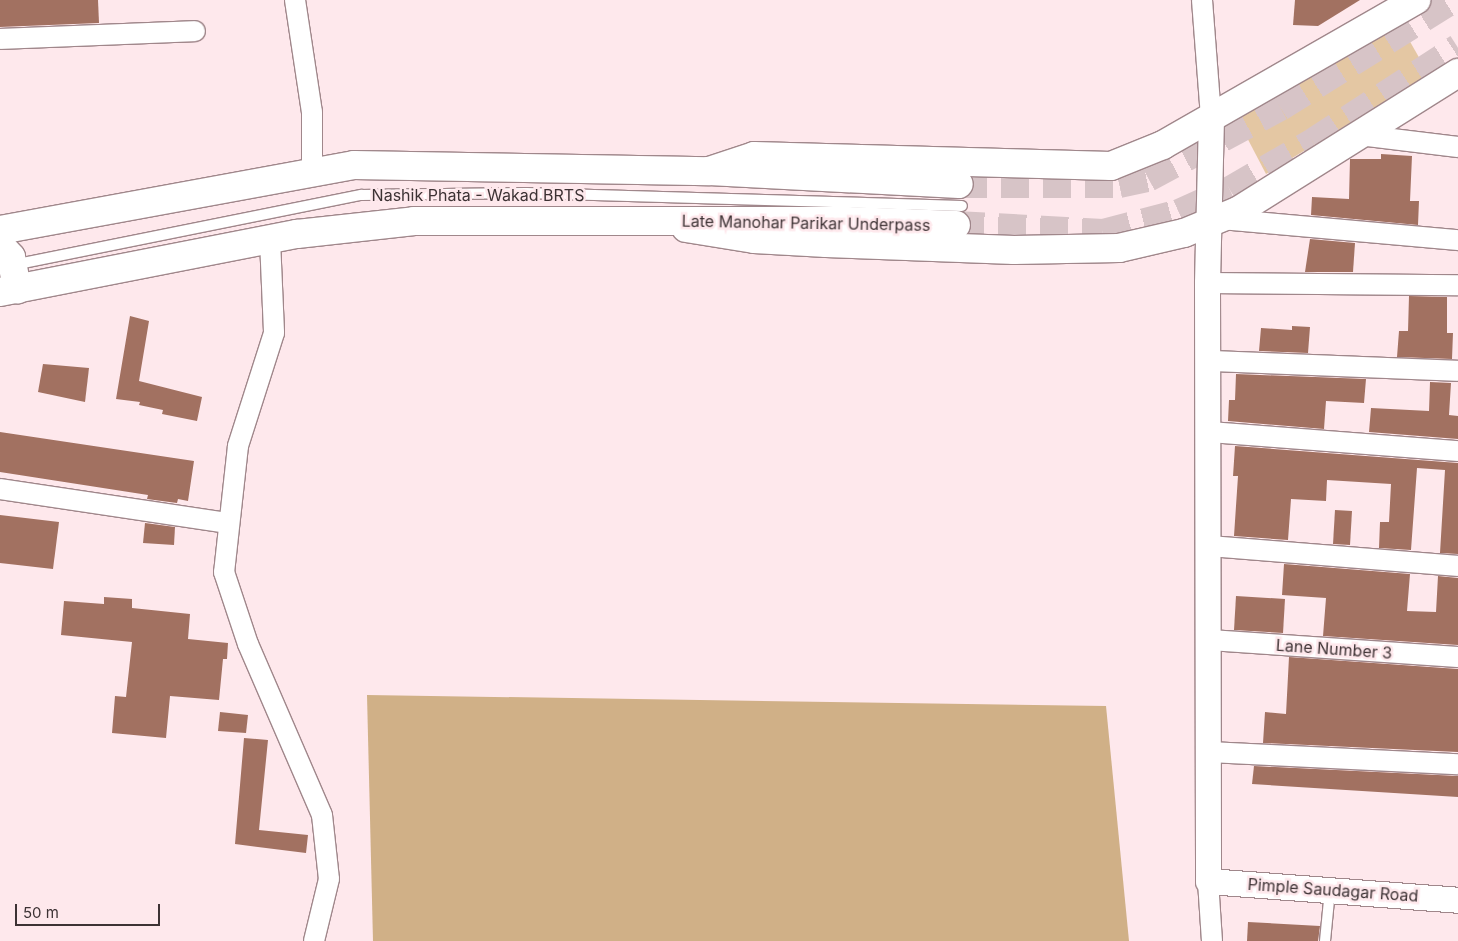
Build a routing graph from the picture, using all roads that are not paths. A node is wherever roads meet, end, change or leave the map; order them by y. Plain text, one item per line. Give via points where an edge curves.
1 (295, 0) edge
2 (1202, 0) edge
3 (1416, 0) edge
4 (195, 31) dead end
5 (0, 39) edge
6 (1458, 73) edge
7 (1211, 118) junction
8 (1360, 135) junction
9 (1458, 147) edge
10 (709, 171) junction
11 (312, 172) junction
12 (959, 205) junction
13 (655, 221) junction
14 (1214, 221) junction
15 (0, 230) edge
16 (270, 240) junction
17 (1458, 240) edge
18 (6, 272) edge
19 (1207, 283) junction
20 (1458, 285) edge
21 (1210, 361) junction
22 (1458, 371) edge
23 (1210, 432) junction
24 (1458, 451) edge
25 (0, 489) edge
26 (228, 523) junction
27 (1210, 546) junction
28 (1458, 566) edge
29 (1209, 640) junction
30 (1458, 657) edge
31 (1209, 752) junction
32 (1458, 764) edge
33 (1208, 881) junction
34 (1330, 890) junction
35 (1458, 900) edge
36 (314, 941) edge
37 (1212, 941) edge
38 (1325, 941) edge

1 - 11 street via 311,103
2 - 7 street
3 - 7 main road
4 - 5 street
6 - 8 main road
7 - 10 main road via 1163,145 1111,166 754,156
7 - 14 street
8 - 9 street
8 - 14 main road
10 - 11 main road via 354,165
10 - 12 main road
11 - 15 main road
12 - 13 main road, Late Manohar Parikar Underpass
12 - 18 lane, Nashik Phata - Wakad BRTS via 526,193 361,195
13 - 14 main road via 754,239 1014,250 1119,248 1184,233
13 - 16 main road via 414,221
14 - 17 street
14 - 19 street
16 - 18 main road
16 - 26 street via 274,333 238,446
19 - 20 street
19 - 21 street
21 - 22 street
21 - 23 street
23 - 24 street
23 - 27 street
25 - 26 street
26 - 36 street via 224,572 248,644 322,815 329,879
27 - 28 street
27 - 29 street
29 - 30 street, Lane Number 3
29 - 31 street
31 - 32 street
31 - 33 street
33 - 34 street, Pimple Saudagar Road
33 - 37 street
34 - 35 street, Pimple Saudagar Road
34 - 38 lane

